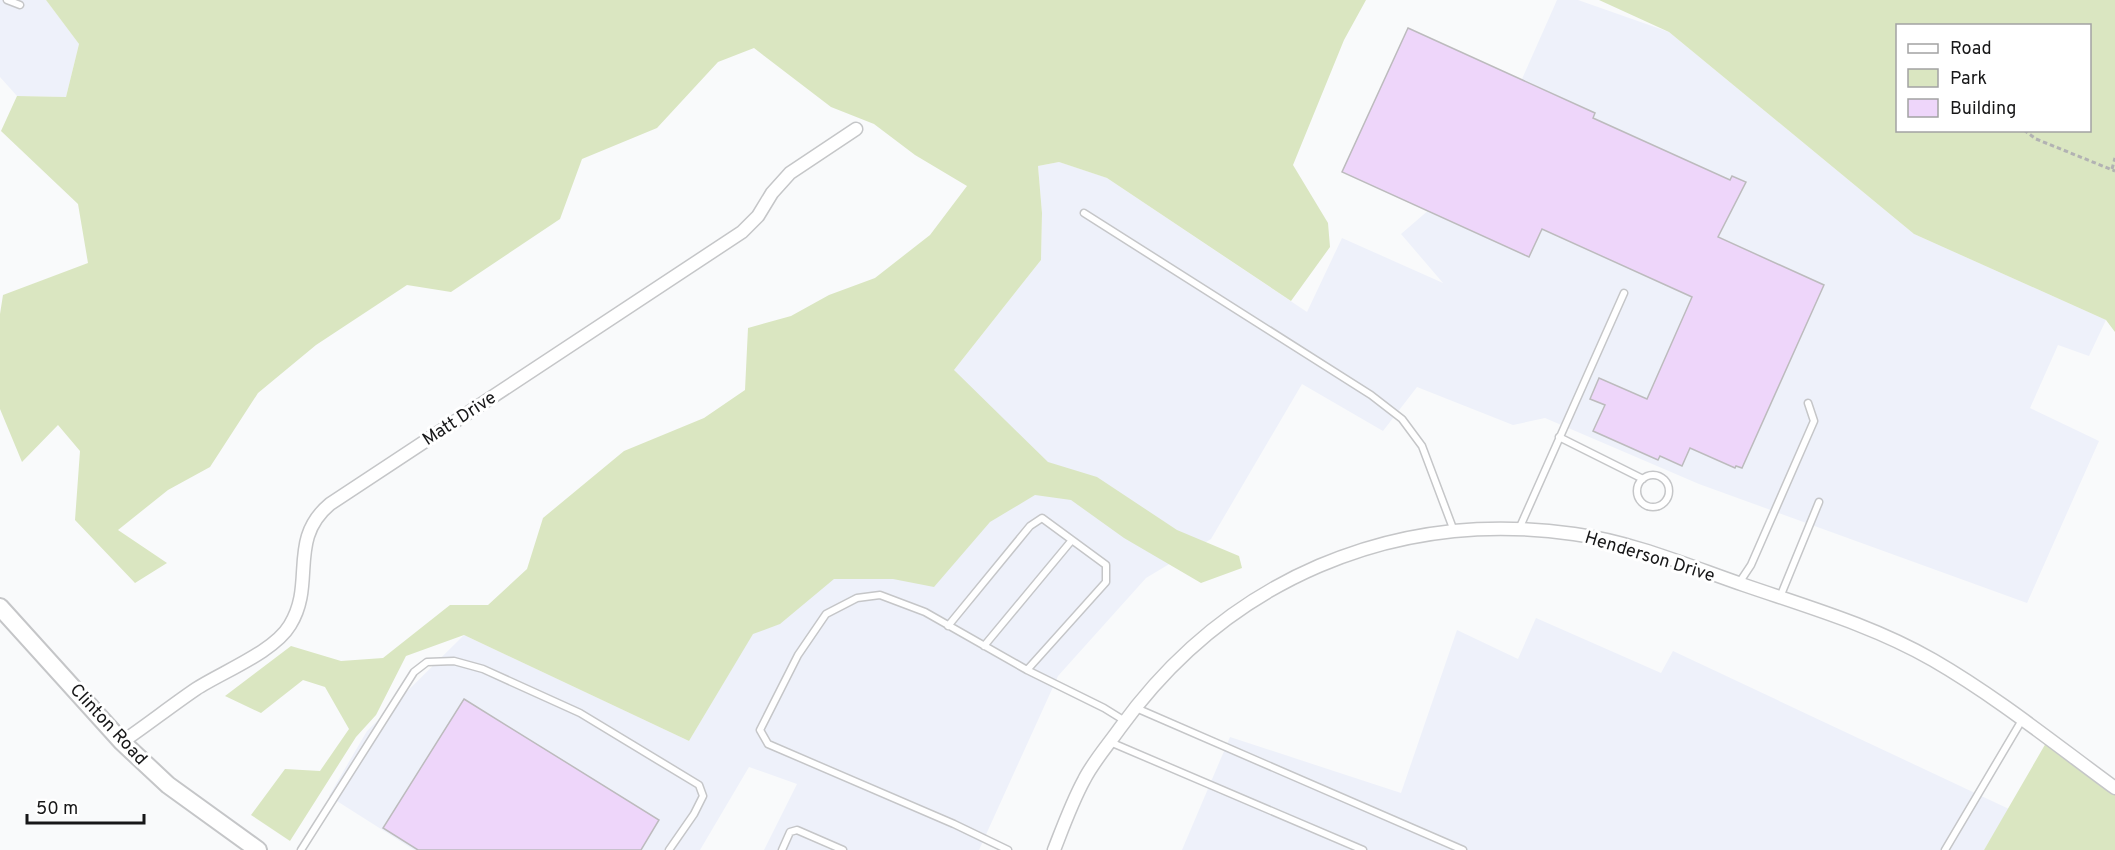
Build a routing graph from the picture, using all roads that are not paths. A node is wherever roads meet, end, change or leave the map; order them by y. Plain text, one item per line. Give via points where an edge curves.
1 (7, 0) edge
2 (20, 5) dead end
3 (856, 129) dead end
4 (1084, 213) dead end
5 (1624, 293) dead end
6 (1808, 403) dead end
7 (1559, 437) junction
8 (1643, 478) junction
9 (1819, 502) dead end
10 (1519, 529) junction
11 (1454, 531) junction
12 (1072, 540) junction
13 (1738, 583) junction
14 (1780, 597) junction
15 (0, 607) edge
16 (948, 626) junction
17 (984, 646) junction
18 (1027, 670) junction
19 (1135, 708) junction
20 (2022, 720) junction
21 (1125, 722) junction
22 (122, 742) junction
23 (1110, 742) junction
24 (2115, 788) edge
25 (258, 850) edge
26 (301, 850) edge
27 (669, 850) edge
28 (782, 850) edge
29 (843, 850) edge
30 (1008, 850) edge
31 (1054, 850) edge
32 (1364, 850) edge
33 (1463, 850) edge
34 (1945, 850) edge

1 - 2 lane
3 - 22 street, Matt Drive via 790,173 742,232 319,513 306,539 300,599 289,628 269,647 198,688
4 - 11 lane via 1371,394 1402,419 1422,446
5 - 7 lane
6 - 13 lane via 1814,421 1751,565
7 - 8 lane
7 - 10 lane
8 - 8 lane via 1637,493 1641,502 1655,508 1665,503 1670,494 1668,483 1659,476
9 - 14 lane
10 - 11 street, Henderson Drive
10 - 13 street, Henderson Drive via 1577,534 1624,545
11 - 19 street, Henderson Drive via 1385,543 1338,557 1294,577 1212,629 1176,661
12 - 16 lane via 1042,518 1030,526
12 - 17 lane
12 - 18 lane via 1106,565 1106,582
13 - 14 street, Henderson Drive
14 - 20 street, Henderson Drive via 1865,627 1932,659
15 - 22 street, Clinton Road
16 - 17 lane
16 - 30 lane via 925,612 880,595 857,598 826,614 798,655 760,730 768,744
17 - 18 lane
18 - 21 lane
19 - 21 street, Henderson Drive
19 - 33 lane
20 - 24 street, Henderson Drive
20 - 34 lane
21 - 23 street, Henderson Drive
22 - 25 street, Clinton Road via 168,785
23 - 31 street, Henderson Drive via 1084,779
23 - 32 lane
26 - 27 lane via 414,672 427,662 454,661 483,669 580,713 699,785 703,796
28 - 29 lane via 790,832 797,830

